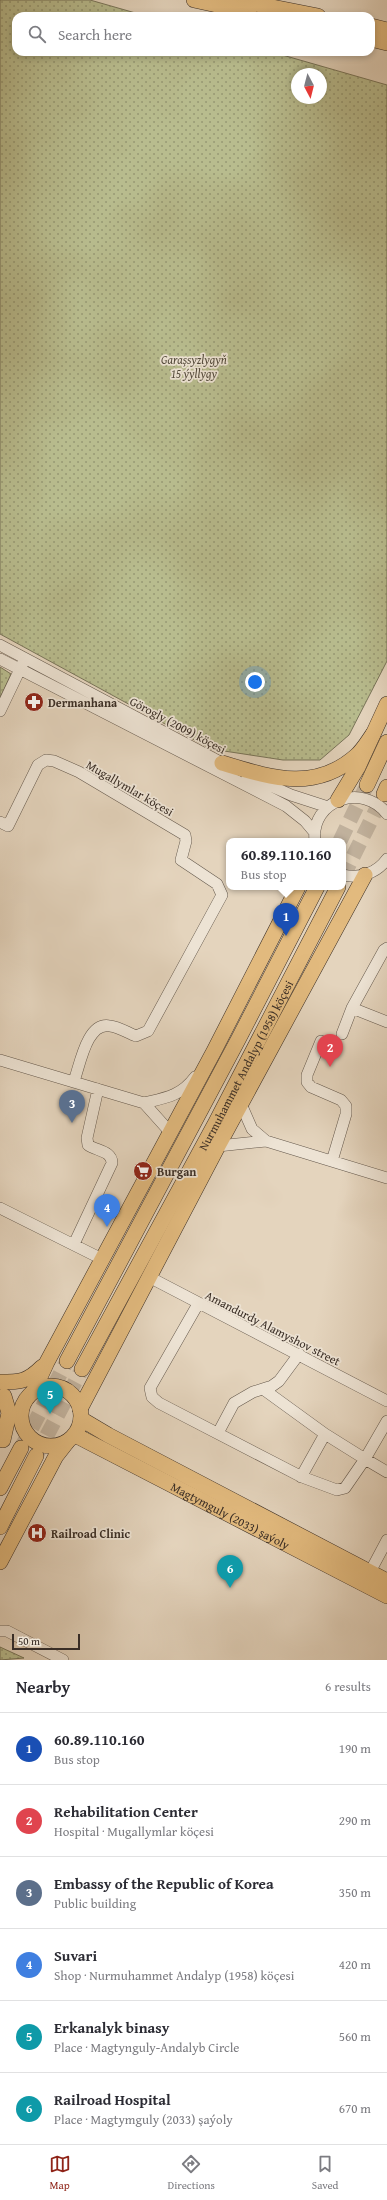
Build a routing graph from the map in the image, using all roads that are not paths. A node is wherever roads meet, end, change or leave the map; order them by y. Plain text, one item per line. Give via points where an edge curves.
1 (194, 0) edge
2 (236, 0) edge
3 (248, 12) edge
4 (298, 12) edge
5 (375, 27) edge
6 (387, 30) edge
7 (375, 40) edge
8 (387, 43) edge
9 (0, 645) edge
10 (0, 659) edge
11 (25, 659) junction
12 (20, 670) junction
13 (387, 704) edge
14 (0, 711) edge
15 (373, 734) junction
16 (387, 742) edge
17 (222, 763) junction
18 (367, 785) tunnel mouth
19 (333, 804) junction
20 (387, 814) edge
21 (0, 822) edge
22 (315, 837) edge
23 (385, 864) edge
24 (346, 875) edge
25 (365, 875) junction
26 (296, 890) edge
27 (315, 890) edge
28 (336, 890) edge
29 (387, 948) edge
30 (352, 1008) junction
31 (387, 1022) edge
32 (342, 1034) dead end
33 (239, 1038) junction
34 (321, 1041) dead end
35 (214, 1051) junction
36 (252, 1054) junction
37 (0, 1060) edge
38 (74, 1081) junction
39 (98, 1089) junction
40 (144, 1103) junction
41 (241, 1104) junction
42 (170, 1132) junction
43 (266, 1141) junction
44 (218, 1146) junction
45 (332, 1162) junction
46 (172, 1163) junction
47 (188, 1170) junction
48 (387, 1178) edge
49 (0, 1208) edge
50 (74, 1244) junction
51 (102, 1259) junction
52 (149, 1277) junction
53 (198, 1304) junction
54 (298, 1354) junction
55 (67, 1361) tunnel mouth
56 (47, 1362) junction
57 (82, 1368) tunnel mouth
58 (1, 1389) edge
59 (89, 1389) junction
60 (263, 1389) junction
61 (387, 1400) edge
62 (26, 1403) junction
63 (81, 1414) junction
64 (387, 1421) edge
65 (218, 1433) junction
66 (325, 1434) junction
67 (71, 1438) junction
68 (103, 1440) junction
69 (2, 1443) edge
70 (21, 1448) tunnel mouth
71 (36, 1456) tunnel mouth
72 (56, 1456) junction
73 (365, 1459) junction
74 (387, 1472) edge
75 (301, 1477) junction
76 (0, 1488) edge
77 (0, 1527) edge
78 (387, 1540) edge
79 (0, 1562) edge
80 (370, 1572) junction
81 (387, 1581) edge
82 (387, 1596) edge
83 (2, 1629) edge
84 (63, 1660) edge

1 - 3 main road
2 - 4 main road
5 - 6 main road
7 - 8 main road
9 - 11 street, Görogly (2009) köçesi
10 - 12 street, Görogly (2009) köçesi
11 - 12 street
11 - 17 street, Görogly (2009) köçesi
12 - 14 street
12 - 22 street, Görogly (2009) köçesi via 286,806 305,821
13 - 15 main road
15 - 17 main road via 357,755 343,765 327,774 305,779 283,780
15 - 19 main road via 358,766
16 - 18 main road
17 - 19 street, Görogly (2009) köçesi via 291,795
19 - 20 street via 349,797 367,799 378,804
19 - 22 street via 320,816
21 - 38 street, Mugallymlar köçesi via 8,826 38,765 46,760 54,761 79,772 185,835 181,860 221,889 222,895 148,1031 136,1036 110,1026 100,1026 91,1032
23 - 25 street
24 - 25 street
25 - 41 main road
26 - 35 main road
27 - 33 main road, Nurmuhammet Andalyp (1958) köçesi
28 - 36 main road, Nurmuhammet Andalyp (1958) köçesi
29 - 30 street
30 - 31 street
30 - 32 street
33 - 35 main road
33 - 46 main road, Nurmuhammet Andalyp (1958) köçesi
34 - 45 street via 307,1075 307,1082 311,1087 341,1100 346,1106
35 - 40 street via 187,1088 173,1096
35 - 42 main road
36 - 41 main road
36 - 47 main road, Nurmuhammet Andalyp (1958) köçesi
37 - 38 street
38 - 39 street
39 - 40 street
39 - 50 street via 87,1138 88,1145 109,1154 112,1163
40 - 42 street
41 - 43 street, Nurmuhammet Andalyp (1958) köçesi via 252,1129
41 - 44 main road
42 - 46 main road
42 - 51 main road
43 - 44 street
43 - 45 street
44 - 47 main road
44 - 52 main road
45 - 48 street
46 - 55 main road, Nurmuhammet Andalyp (1958) köçesi
47 - 57 main road, Nurmuhammet Andalyp (1958) köçesi
49 - 50 street
50 - 51 street
51 - 56 main road
52 - 53 street, Amandurdy Alamyshov street
52 - 59 main road
53 - 54 street, Amandurdy Alamyshov street
53 - 65 street via 150,1388 152,1397 159,1403
54 - 60 street via 279,1381
54 - 61 street, Amandurdy Alamyshov street
56 - 58 main road via 31,1378
56 - 62 main road
58 - 62 main road
58 - 69 main road via 9,1413
59 - 63 main road
59 - 68 main road via 90,1418
60 - 65 street via 234,1403
60 - 66 street
62 - 63 main road via 48,1386 62,1388 74,1397
62 - 67 main road via 23,1428 28,1437 37,1443 52,1446
62 - 69 main road
63 - 67 main road
63 - 68 main road, Magtymguly (2033) şaýoly
64 - 73 street
65 - 75 street
66 - 73 street
66 - 75 street
67 - 68 main road, Magtymguly (2033) şaýoly
67 - 72 main road
68 - 72 main road via 74,1446
68 - 80 main road, Magtymguly (2033) şaýoly
68 - 82 main road, Magtymguly (2033) şaýoly
70 - 76 main road
71 - 77 main road
72 - 79 main road
73 - 74 street
73 - 75 street via 345,1488 337,1490
78 - 80 street
80 - 81 main road, Magtymguly (2033) şaýoly
83 - 84 street

